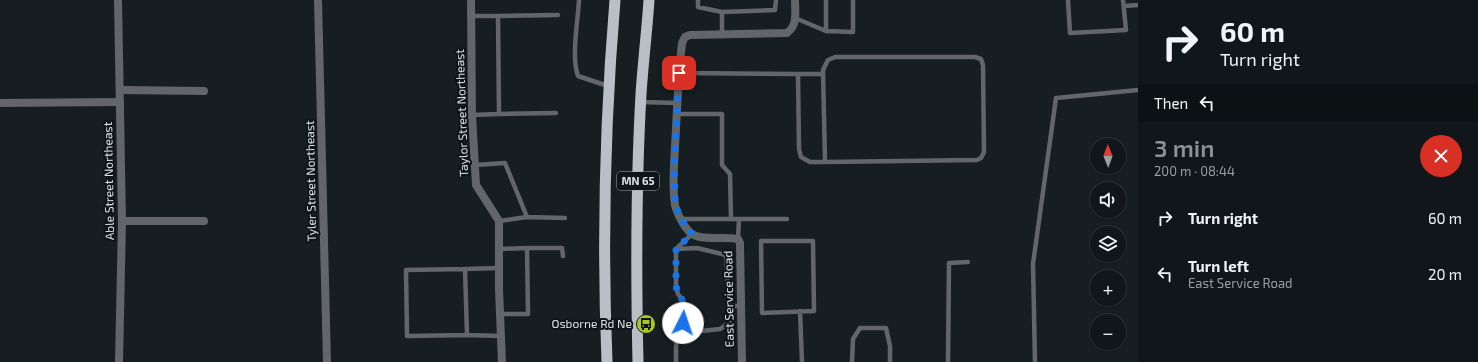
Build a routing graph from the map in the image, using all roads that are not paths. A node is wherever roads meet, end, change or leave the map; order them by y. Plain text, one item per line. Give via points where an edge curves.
1 (118, 0) edge
2 (318, 0) edge
3 (471, 0) edge
4 (579, 0) edge
5 (615, 0) edge
6 (649, 0) edge
7 (698, 0) edge
8 (776, 0) edge
9 (795, 0) edge
10 (826, 0) edge
11 (853, 0) edge
12 (1068, 0) edge
13 (1123, 0) edge
14 (1138, 5) edge
15 (1124, 6) junction
16 (722, 12) junction
17 (558, 15) dead end
18 (471, 16) junction
19 (498, 16) junction
20 (795, 18) junction
21 (826, 31) junction
22 (722, 34) junction
23 (679, 73) junction
24 (798, 74) junction
25 (823, 74) junction
26 (608, 86) junction
27 (120, 90) junction
28 (1138, 90) edge
29 (204, 91) dead end
30 (120, 102) junction
31 (640, 102) junction
32 (0, 103) edge
33 (677, 103) junction
34 (556, 113) dead end
35 (499, 114) junction
36 (676, 114) junction
37 (472, 115) junction
38 (824, 162) junction
39 (475, 165) junction
40 (527, 217) junction
41 (565, 218) dead end
42 (681, 219) junction
43 (731, 219) junction
44 (739, 219) junction
45 (787, 219) dead end
46 (122, 221) junction
47 (204, 221) dead end
48 (499, 221) junction
49 (692, 234) junction
50 (738, 239) junction
51 (527, 248) junction
52 (499, 249) junction
53 (676, 249) junction
54 (563, 256) dead end
55 (968, 262) dead end
56 (499, 268) junction
57 (465, 269) junction
58 (729, 306) junction
59 (741, 306) junction
60 (800, 311) junction
61 (500, 314) junction
62 (679, 331) junction
63 (467, 335) junction
64 (501, 336) junction
65 (119, 362) edge
66 (327, 362) edge
67 (502, 362) edge
68 (607, 362) edge
69 (638, 362) edge
70 (676, 362) edge
71 (742, 362) edge
72 (802, 362) edge
73 (852, 362) edge
74 (890, 362) edge
75 (948, 362) edge
76 (1035, 362) edge

1 - 27 street, Able Street Northeast
2 - 66 street, Tyler Street Northeast
3 - 18 street, Taylor Street Northeast
4 - 26 lane via 575,56 578,76
5 - 26 highway, MN 65
6 - 31 highway, MN 65
7 - 16 lane via 698,7
8 - 16 lane via 775,10
9 - 20 street
10 - 21 lane
11 - 21 lane via 853,32
12 - 15 lane via 1070,33 1126,30
13 - 15 lane
14 - 15 lane
16 - 22 lane
17 - 19 lane
18 - 19 lane
18 - 37 street, Taylor Street Northeast
19 - 35 lane
20 - 21 lane
20 - 22 street via 792,29 786,33
22 - 23 street via 690,35 685,38 682,43
23 - 24 lane
23 - 33 street
24 - 25 lane
24 - 38 lane via 801,157 810,162
25 - 38 lane
25 - 38 lane via 825,63 835,57 975,57 981,60 983,65 982,158
26 - 68 highway, MN 65 via 604,274
27 - 29 street
27 - 30 street, Able Street Northeast
28 - 76 lane via 1056,98 1033,264
30 - 32 street
30 - 46 street, Able Street Northeast
31 - 33 lane
31 - 69 highway, MN 65 via 637,231
33 - 36 street
34 - 35 lane
35 - 37 lane
36 - 42 street via 675,199
36 - 43 lane via 722,114 722,165 730,174
37 - 39 street, Taylor Street Northeast
39 - 40 lane via 505,163
39 - 48 street, Taylor Street Northeast via 476,185
40 - 41 lane
40 - 48 lane
42 - 43 lane
42 - 49 street
43 - 44 lane
44 - 45 lane
44 - 50 lane
46 - 47 street
46 - 65 street, Able Street Northeast
48 - 52 street
49 - 50 street, East Service Road via 699,237
49 - 53 lane
50 - 59 street, East Service Road
51 - 52 lane
51 - 54 lane via 562,248
51 - 61 lane via 528,314
52 - 56 street
53 - 58 lane via 697,248 726,255
53 - 62 lane via 676,286 684,302 683,323
55 - 75 lane via 949,263
56 - 57 lane
56 - 61 street
57 - 63 lane
57 - 63 lane via 406,270 407,336
58 - 59 lane
58 - 62 lane via 730,322 720,330
59 - 71 street, East Service Road
60 - 60 lane via 762,312 761,241 812,241 814,311
60 - 72 lane
61 - 64 street
62 - 70 lane
63 - 64 lane
64 - 67 street
73 - 74 lane via 853,339 860,328 886,328

